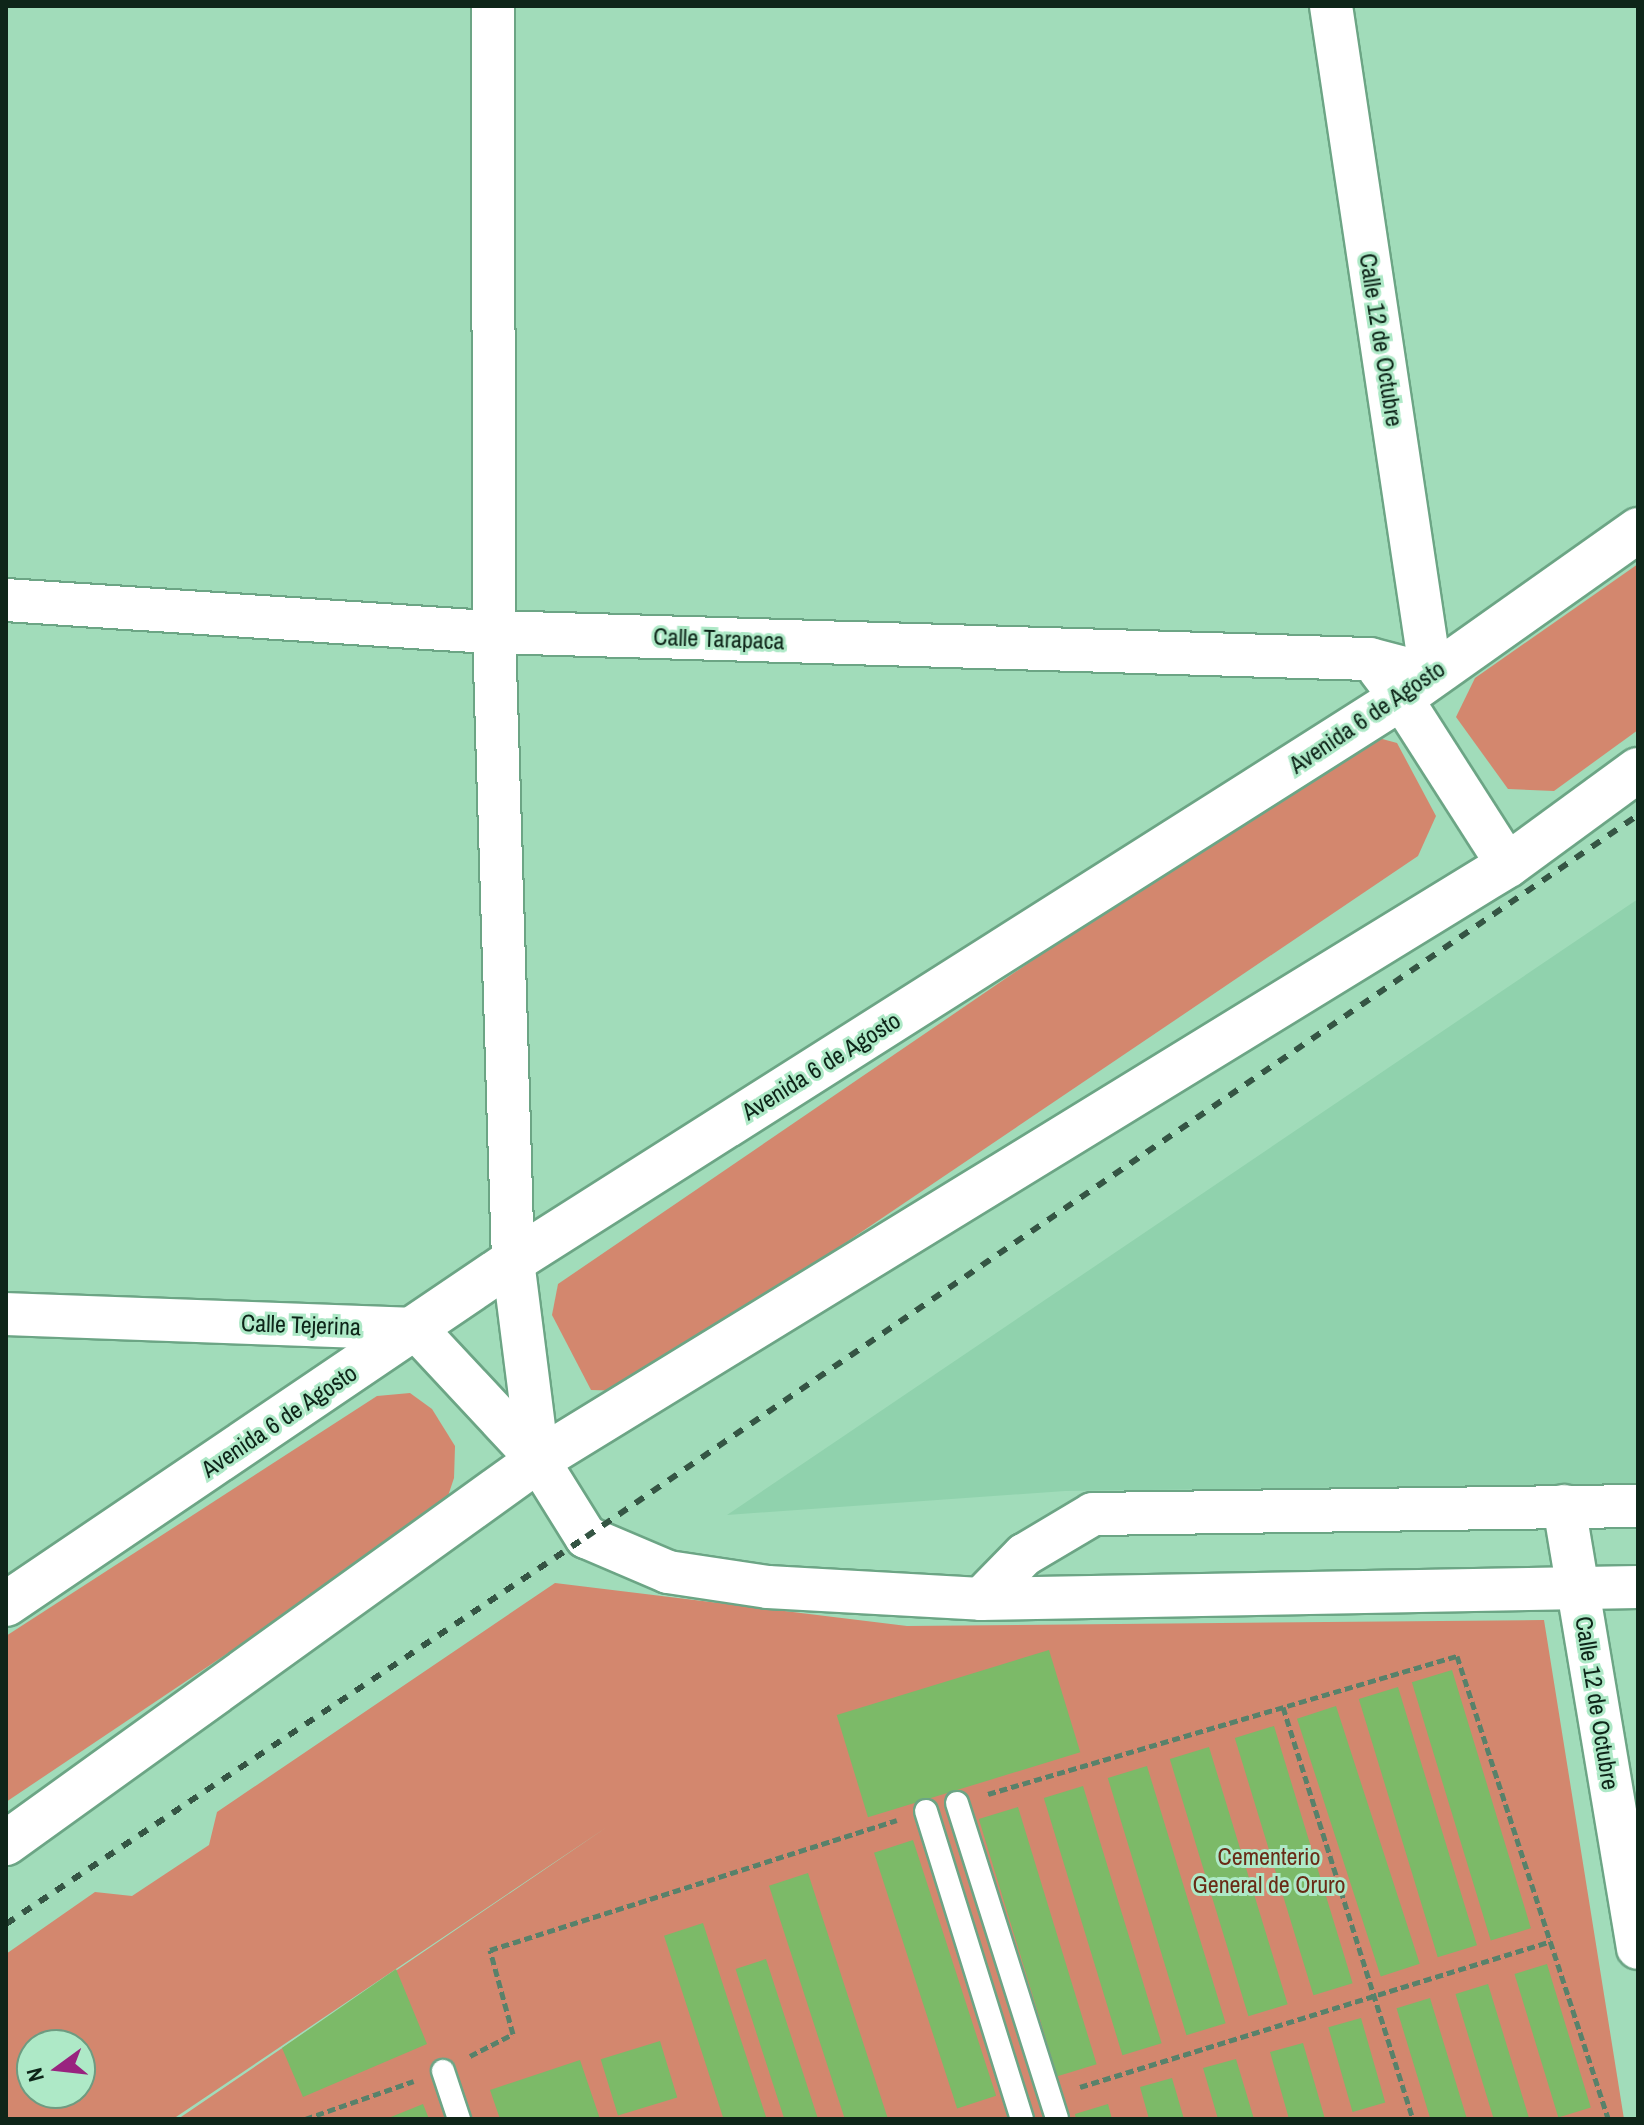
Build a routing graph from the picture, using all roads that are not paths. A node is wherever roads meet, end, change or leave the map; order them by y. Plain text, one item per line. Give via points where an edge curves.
1 (493, 6) edge
2 (1331, 6) edge
3 (1638, 530) edge
4 (6, 600) edge
5 (494, 632) junction
6 (1416, 687) junction
7 (1638, 770) edge
8 (1508, 865) junction
9 (513, 1261) junction
10 (6, 1314) edge
11 (416, 1329) junction
12 (538, 1460) junction
13 (1564, 1506) junction
14 (1638, 1506) edge
15 (1578, 1587) junction
16 (1638, 1587) edge
17 (981, 1599) junction
18 (6, 1604) edge
19 (957, 1803) road end
20 (926, 1811) road end
21 (6, 1843) edge
22 (1638, 1948) edge
23 (443, 2071) road end
24 (459, 2119) edge
25 (1022, 2119) edge
26 (1057, 2119) edge

1 - 5 street
2 - 6 street, Calle 12 de Octubre
3 - 6 main road, Avenida 6 de Agosto
4 - 5 street, Calle Tarapaca
5 - 6 street, Calle Tarapaca via 1370,659
5 - 9 street
6 - 8 street
6 - 9 main road, Avenida 6 de Agosto
7 - 8 main road
8 - 12 main road
9 - 11 main road, Avenida 6 de Agosto
9 - 12 street
10 - 11 street, Calle Tejerina
11 - 12 street
11 - 18 main road, Avenida 6 de Agosto
12 - 17 street via 586,1537 668,1572 768,1587
12 - 21 main road
13 - 14 street
13 - 15 street, Calle 12 de Octubre
13 - 17 street via 1093,1514 1024,1555
15 - 16 street
15 - 17 street
15 - 22 street, Calle 12 de Octubre
19 - 26 lane
20 - 25 lane
23 - 24 lane

